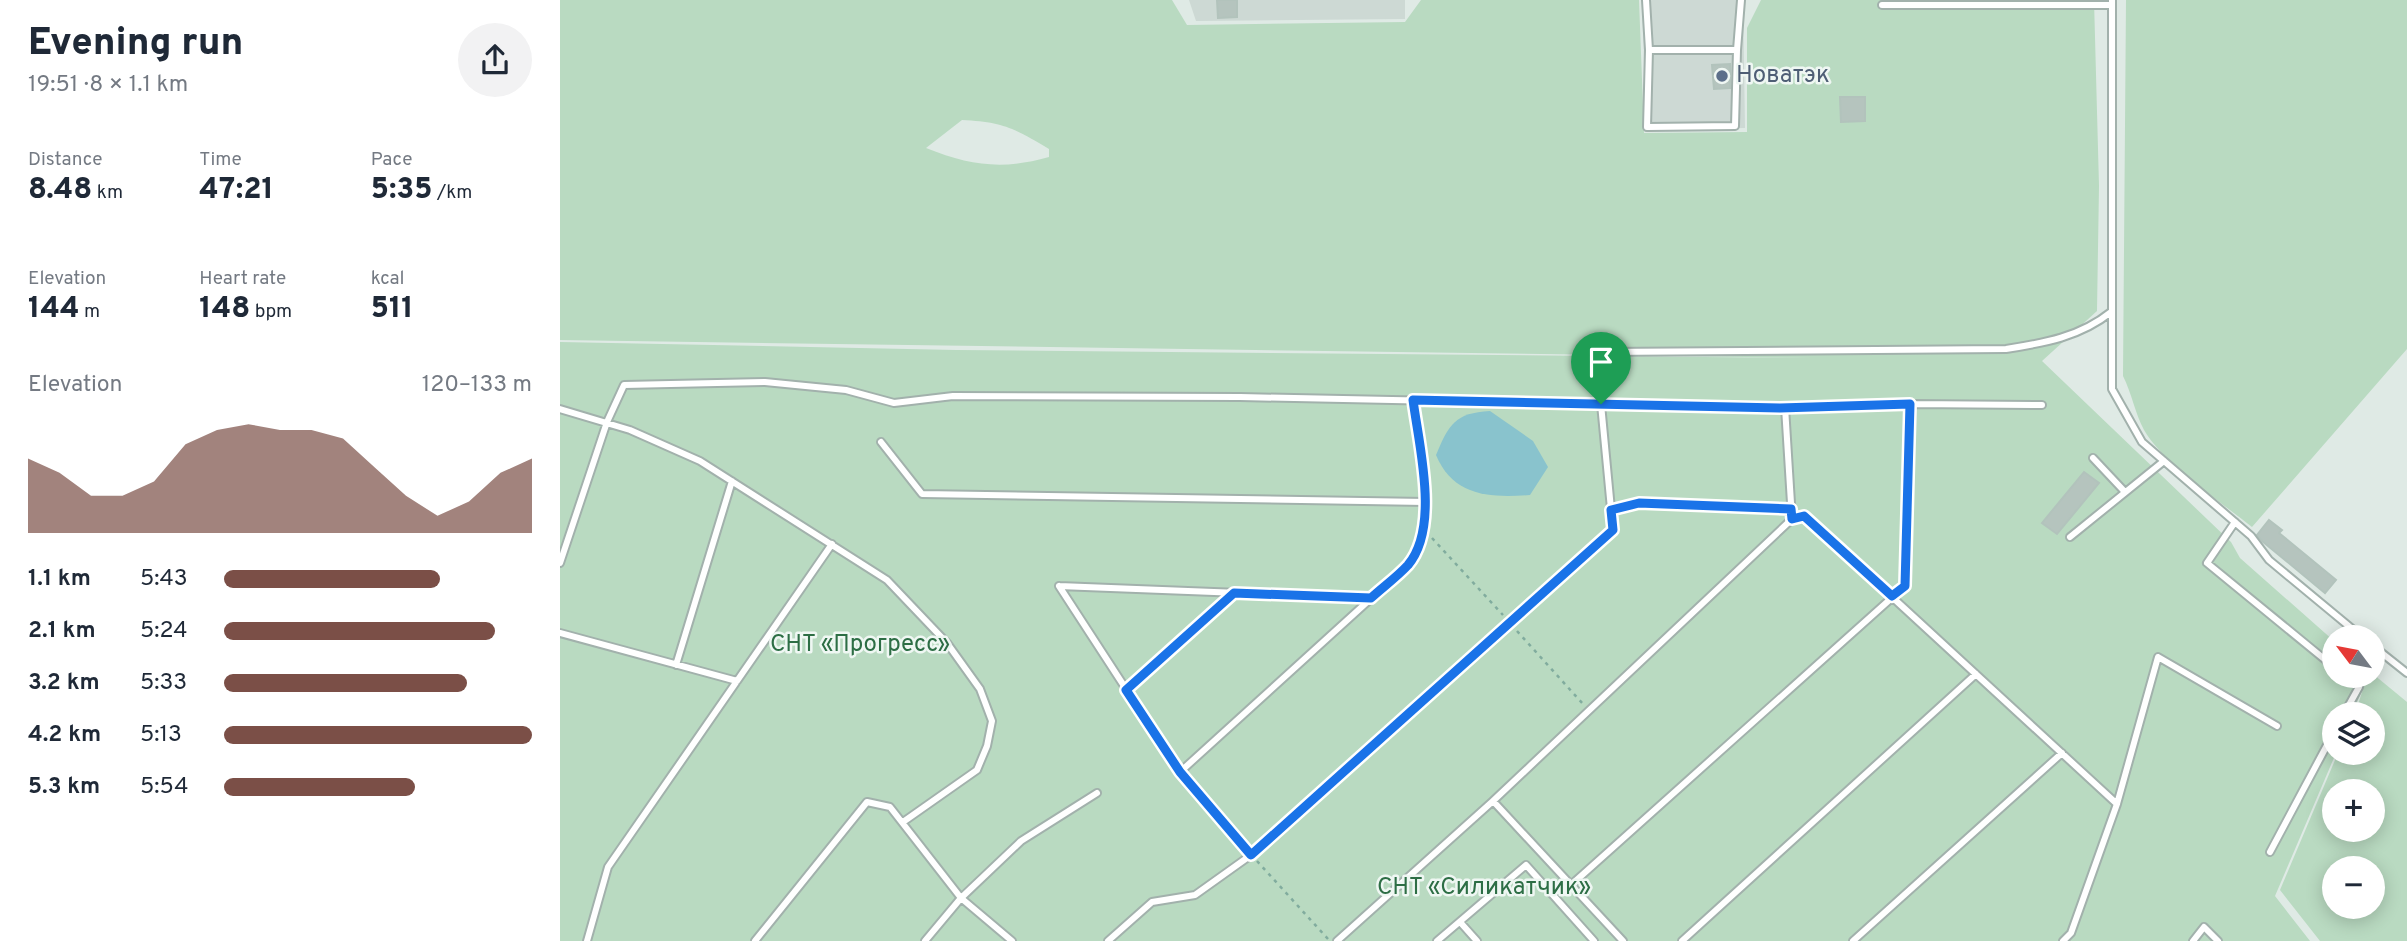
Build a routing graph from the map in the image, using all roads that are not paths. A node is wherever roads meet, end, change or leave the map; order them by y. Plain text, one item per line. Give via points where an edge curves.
1 (1646, 0) edge
2 (1741, 0) edge
3 (2112, 3) edge
4 (1882, 5) dead end
5 (1649, 50) junction
6 (1737, 50) junction
7 (2111, 312) junction
8 (1413, 400) junction
9 (1601, 404) junction
10 (1910, 404) junction
11 (2042, 405) dead end
12 (1785, 407) junction
13 (560, 409) edge
14 (607, 422) junction
15 (881, 442) dead end
16 (2093, 458) dead end
17 (2164, 461) junction
18 (732, 481) junction
19 (2125, 492) junction
20 (1426, 502) junction
21 (1792, 519) junction
22 (2235, 522) junction
23 (2070, 537) dead end
24 (832, 544) junction
25 (560, 563) edge
26 (1234, 593) junction
27 (1892, 596) junction
28 (1371, 598) junction
29 (2348, 625) edge
30 (560, 633) edge
31 (2385, 656) edge
32 (2322, 657) edge
33 (676, 664) junction
34 (2407, 673) edge
35 (1976, 674) junction
36 (737, 681) junction
37 (1126, 690) junction
38 (2277, 726) dead end
39 (2062, 753) junction
40 (2322, 754) edge
41 (1180, 772) junction
42 (1097, 793) dead end
43 (1493, 801) junction
44 (2117, 804) junction
45 (903, 822) junction
46 (2270, 852) dead end
47 (1251, 855) junction
48 (1571, 886) junction
49 (961, 898) junction
50 (1460, 922) junction
51 (587, 941) edge
52 (755, 941) edge
53 (925, 941) edge
54 (1012, 941) edge
55 (1108, 941) edge
56 (1338, 941) edge
57 (1437, 941) edge
58 (1477, 941) edge
59 (1594, 941) edge
60 (1623, 941) edge
61 (1682, 941) edge
62 (1853, 941) edge
63 (2063, 941) edge
64 (2193, 941) edge
65 (2218, 941) edge

1 - 5 lane
2 - 6 lane
3 - 4 lane
3 - 7 lane
5 - 6 lane
5 - 6 lane via 1647,127 1735,126
7 - 9 lane via 2095,325 2054,341 2006,349 1602,352
7 - 17 lane via 2112,389 2142,442
8 - 9 lane
8 - 14 lane via 953,396 894,403 846,390 765,382 624,385
8 - 20 lane
9 - 12 lane
9 - 47 lane via 1613,530
10 - 11 lane
10 - 12 lane
10 - 27 lane via 1905,586
12 - 21 lane
13 - 14 lane
14 - 18 lane via 701,461
14 - 25 lane
15 - 20 lane via 922,494
16 - 19 lane
17 - 19 lane
17 - 22 lane
18 - 24 lane
18 - 33 lane
19 - 23 lane
20 - 28 lane via 1423,534 1409,564
21 - 27 lane via 1804,516
21 - 43 lane
22 - 29 lane via 2269,560
22 - 32 lane via 2207,563
24 - 36 lane
24 - 45 lane via 887,580 947,643 980,689 992,721 977,770
26 - 28 lane
26 - 37 lane
26 - 37 lane via 1059,586
27 - 35 lane
27 - 48 lane
28 - 41 lane
30 - 33 lane
31 - 34 lane
33 - 36 lane
35 - 39 lane
35 - 61 lane
36 - 51 lane via 608,867
37 - 41 lane
38 - 44 lane via 2158,657
39 - 44 lane
39 - 62 lane
40 - 46 lane
41 - 47 lane
42 - 49 lane via 1021,841
43 - 48 lane
43 - 56 lane
44 - 63 lane via 2071,933
45 - 49 lane
45 - 52 lane via 890,807 867,802
47 - 55 lane via 1195,895 1152,902
48 - 60 lane
49 - 53 lane
49 - 54 lane
50 - 57 lane
50 - 58 lane
50 - 59 lane via 1526,865
64 - 65 lane via 2204,927

